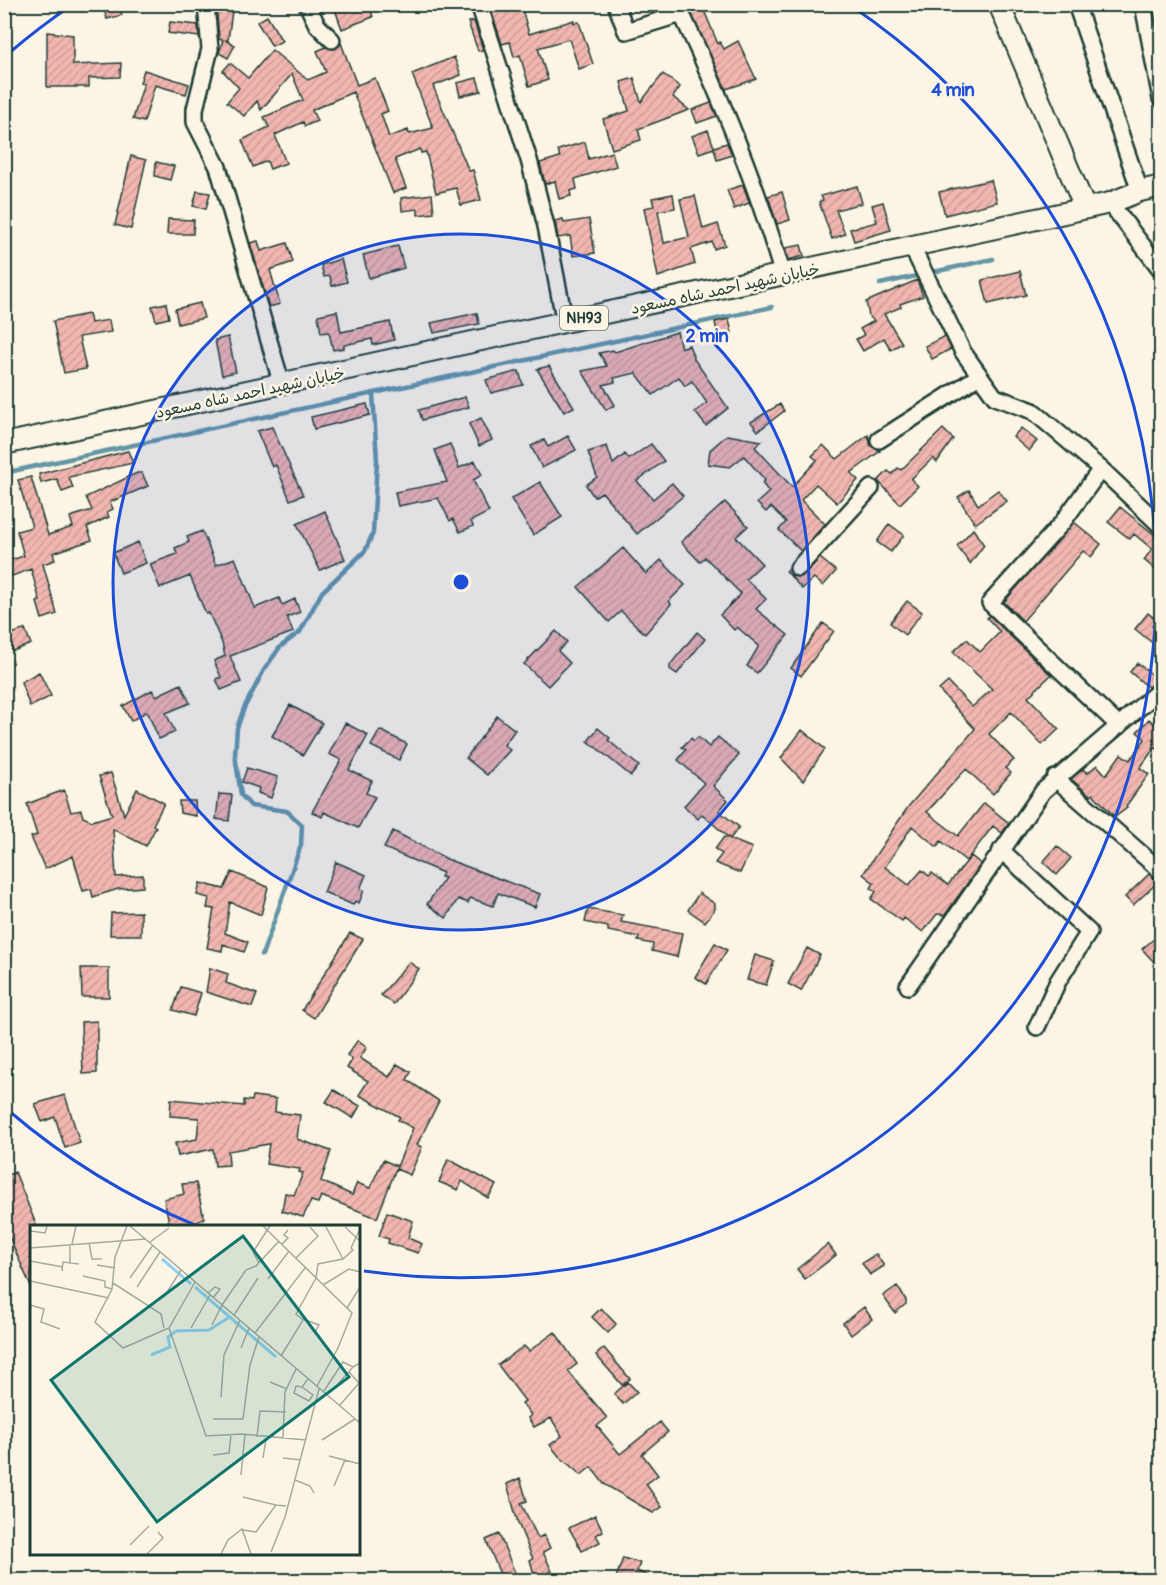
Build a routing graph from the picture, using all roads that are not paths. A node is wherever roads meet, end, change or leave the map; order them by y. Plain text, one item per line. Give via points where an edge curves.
1 (206, 4) edge
2 (307, 4) edge
3 (479, 4) edge
4 (616, 4) edge
5 (999, 4) edge
6 (1076, 4) edge
7 (1143, 4) edge
8 (675, 10) edge
9 (332, 40) dead end
10 (1161, 99) edge
11 (1161, 186) edge
12 (1140, 191) junction
13 (1110, 203) junction
14 (1085, 208) junction
15 (912, 247) junction
16 (1161, 271) edge
17 (783, 276) junction
18 (565, 322) junction
19 (980, 376) junction
20 (282, 385) junction
21 (879, 440) dead end
22 (4, 444) edge
23 (1101, 469) junction
24 (871, 488) dead end
25 (1161, 527) edge
26 (798, 568) dead end
27 (1161, 688) edge
28 (1119, 726) junction
29 (1055, 778) junction
30 (1001, 850) junction
31 (1161, 872) edge
32 (908, 986) dead end
33 (1037, 1027) dead end

1 - 20 street via 210,49 195,122 218,167
2 - 9 street via 317,25
3 - 18 street via 529,160
4 - 8 street via 626,31
5 - 14 main road
6 - 12 street
7 - 10 street
8 - 17 street via 684,19 715,86
11 - 12 main road, خیابان شهید احمد شاه مسعود / NH93
12 - 13 main road, خیابان شهید احمد شاه مسعود / NH93
13 - 14 main road, خیابان شهید احمد شاه مسعود / NH93
13 - 16 street
14 - 15 main road, خیابان شهید احمد شاه مسعود / NH93
15 - 17 main road, خیابان شهید احمد شاه مسعود / NH93
15 - 19 street via 963,352
17 - 18 main road, خیابان شهید احمد شاه مسعود / NH93
18 - 20 main road, خیابان شهید احمد شاه مسعود / NH93
19 - 21 street
19 - 23 street via 994,397 1034,411
20 - 22 main road, خیابان شهید احمد شاه مسعود / NH93
23 - 25 street
23 - 28 street via 1062,523 990,603
24 - 26 street
27 - 28 street
28 - 29 street
29 - 30 street
29 - 31 street
30 - 32 street
30 - 33 street via 1089,932 1058,981

